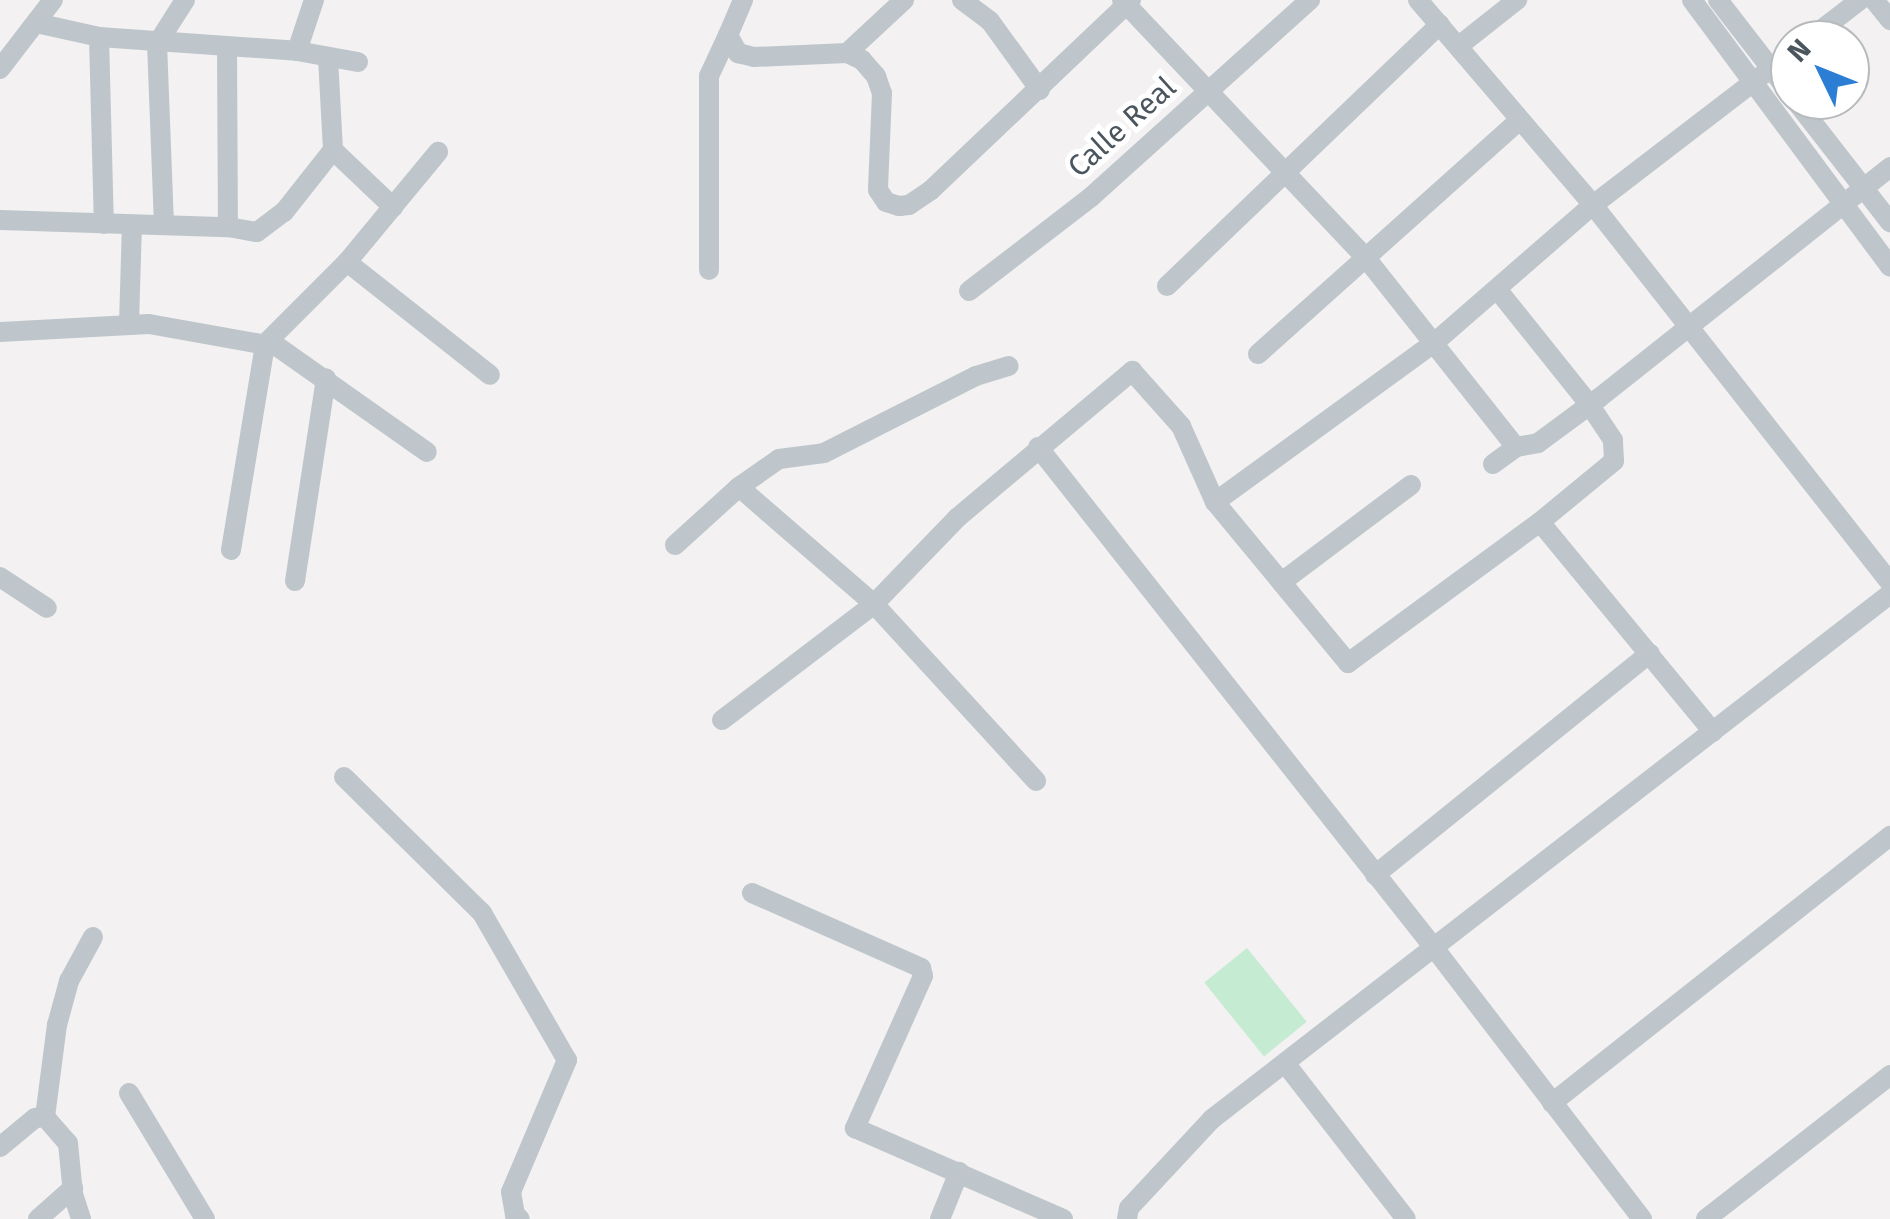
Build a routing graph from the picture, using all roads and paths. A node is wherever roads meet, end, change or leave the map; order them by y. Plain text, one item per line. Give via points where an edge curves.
1 (53, 0) edge
2 (185, 0) edge
3 (314, 0) edge
4 (743, 0) edge
5 (904, 0) edge
6 (962, 0) edge
7 (1310, 0) edge
8 (1418, 0) edge
9 (1517, 0) edge
10 (1692, 0) edge
11 (1718, 0) edge
12 (1860, 0) edge
13 (1874, 0) edge
14 (1126, 2) edge
15 (1834, 20) edge
16 (1890, 20) edge
17 (36, 23) junction
18 (1440, 24) junction
19 (728, 35) junction
20 (99, 37) junction
21 (157, 44) junction
22 (1460, 46) junction
23 (227, 47) junction
24 (296, 51) junction
25 (847, 53) junction
26 (328, 57) junction
27 (358, 62) dead end
28 (1770, 67) edge
29 (0, 68) edge
30 (1770, 69) edge
31 (1753, 82) junction
32 (1040, 90) junction
33 (1207, 90) junction
34 (1520, 120) junction
35 (1810, 120) edge
36 (333, 150) junction
37 (438, 152) dead end
38 (1890, 167) edge
39 (1285, 173) junction
40 (1863, 188) junction
41 (1846, 201) junction
42 (1593, 205) junction
43 (393, 206) junction
44 (0, 216) edge
45 (1890, 222) edge
46 (104, 224) junction
47 (132, 224) junction
48 (164, 225) junction
49 (228, 226) junction
50 (1366, 258) junction
51 (347, 262) junction
52 (1890, 266) edge
53 (709, 270) dead end
54 (1167, 286) dead end
55 (1497, 289) junction
56 (969, 291) dead end
57 (129, 324) junction
58 (1686, 325) junction
59 (0, 332) edge
60 (1434, 343) junction
61 (265, 344) junction
62 (1258, 354) dead end
63 (1009, 366) dead end
64 (490, 375) dead end
65 (326, 378) junction
66 (1589, 404) junction
67 (1038, 447) junction
68 (1516, 448) junction
69 (427, 452) dead end
70 (1493, 464) dead end
71 (1411, 485) dead end
72 (739, 487) junction
73 (1215, 502) junction
74 (1540, 522) junction
75 (674, 545) dead end
76 (231, 550) dead end
77 (0, 577) edge
78 (295, 581) dead end
79 (1283, 581) junction
80 (1890, 582) edge
81 (1890, 594) edge
82 (874, 604) junction
83 (48, 608) dead end
84 (1650, 653) junction
85 (722, 720) dead end
86 (1714, 732) junction
87 (344, 777) dead end
88 (1036, 780) dead end
89 (1890, 836) edge
90 (1375, 875) junction
91 (752, 892) dead end
92 (93, 937) dead end
93 (1435, 948) junction
94 (1285, 1063) junction
95 (1890, 1075) edge
96 (129, 1093) dead end
97 (1552, 1103) junction
98 (45, 1117) junction
99 (4, 1136) edge
100 (960, 1172) junction
101 (72, 1188) junction
102 (38, 1219) edge
103 (81, 1219) edge
104 (205, 1219) edge
105 (520, 1219) edge
106 (940, 1219) edge
107 (1063, 1219) edge
108 (1127, 1219) edge
109 (1406, 1219) edge
110 (1642, 1219) edge
111 (1706, 1219) edge

1 - 17 street
2 - 21 street
3 - 24 street
4 - 19 street
5 - 25 street
6 - 32 street via 990,21
7 - 33 street, Calle Real
8 - 18 street
9 - 22 street
10 - 31 street
11 - 28 street
12 - 15 street
13 - 16 street
14 - 32 street
14 - 33 street
17 - 20 street
17 - 29 street
18 - 22 street
18 - 39 street
19 - 25 street via 738,53 754,57
19 - 53 street via 709,76
20 - 21 street
20 - 46 street
21 - 23 street
21 - 48 street
22 - 34 street
23 - 24 street
23 - 49 street
24 - 26 street
25 - 32 street via 862,60 882,93 878,190 899,206 930,191
26 - 27 street
26 - 36 street
30 - 31 street
31 - 41 street
31 - 42 street
33 - 39 street
33 - 56 street, Calle Real via 1091,197
34 - 42 street
34 - 50 street
35 - 40 street
36 - 43 street
36 - 49 street via 272,223 258,232
37 - 43 street
38 - 40 street
39 - 50 street
39 - 54 street
40 - 41 street
40 - 45 street
41 - 52 street
41 - 58 street
42 - 55 street
42 - 58 street
43 - 51 street
44 - 46 street
46 - 47 street
47 - 48 street
47 - 57 street
48 - 49 street
50 - 60 street
50 - 62 street
51 - 61 street
51 - 64 street
55 - 60 street
55 - 66 street
57 - 59 street
57 - 61 street
58 - 66 street
58 - 80 street
60 - 68 street
60 - 73 street
61 - 65 street
61 - 76 street
63 - 72 street via 824,453 779,459
65 - 69 street
65 - 78 street
66 - 68 street via 1538,443
66 - 74 street via 1612,440 1614,461
67 - 73 street via 1132,370 1181,426
67 - 82 street
67 - 90 street
68 - 70 street
71 - 79 street
72 - 75 street
72 - 82 street
73 - 79 street
74 - 79 street via 1348,663
74 - 84 street
77 - 83 street
81 - 86 street
82 - 85 street
82 - 88 street
84 - 86 street
84 - 90 street
86 - 93 street
87 - 105 street via 482,913 567,1060 510,1192
89 - 97 street
90 - 93 street
91 - 100 street via 921,968 855,1128
92 - 98 street via 69,981 56,1025
93 - 94 street
93 - 97 street
94 - 108 street via 1212,1119 1129,1208
94 - 109 street
95 - 111 street
96 - 104 street
97 - 110 street
98 - 99 street
98 - 101 street via 68,1143
100 - 106 street
100 - 107 street
101 - 102 street
101 - 103 street

